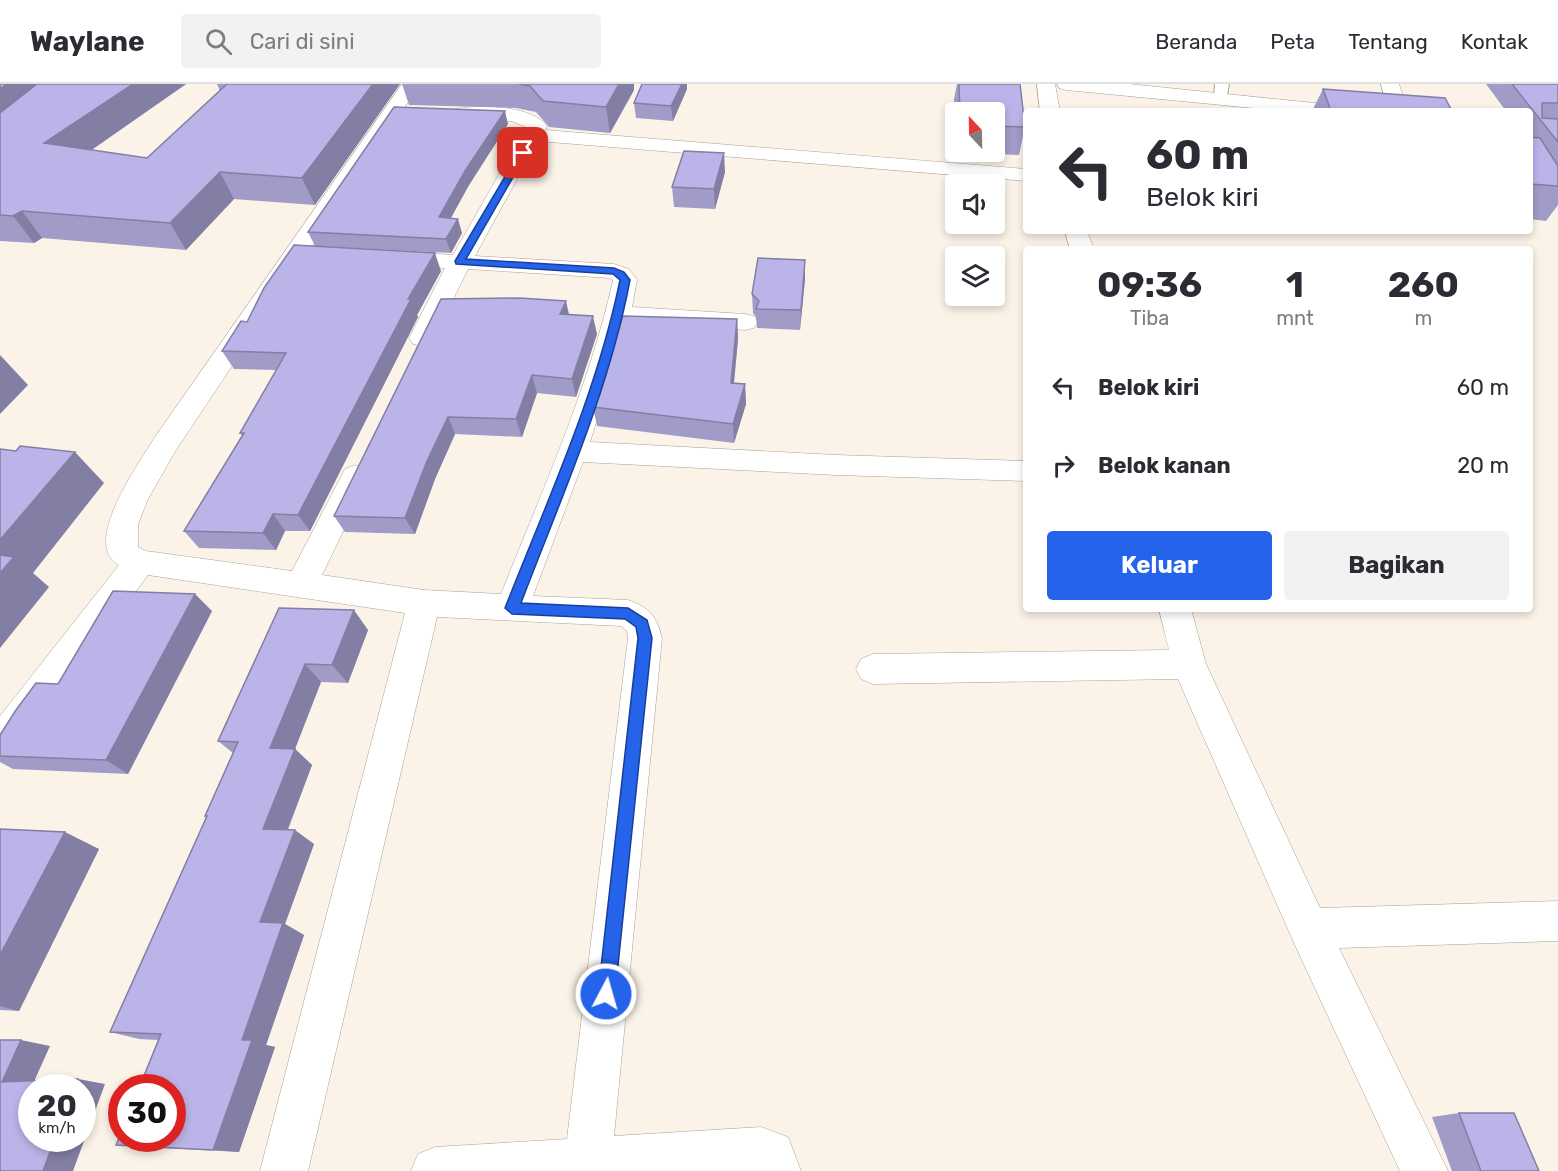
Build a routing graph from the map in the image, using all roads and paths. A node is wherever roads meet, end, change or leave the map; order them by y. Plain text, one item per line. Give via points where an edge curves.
1 (1046, 84) edge
2 (1066, 84) edge
3 (1390, 84) edge
4 (1221, 91) edge
5 (405, 103) edge
6 (1050, 108) edge
7 (1317, 108) edge
8 (1397, 108) edge
9 (436, 113) edge
10 (534, 135) junction
11 (1023, 175) edge
12 (293, 254) junction
13 (329, 256) edge
14 (364, 257) edge
15 (460, 261) junction
16 (618, 314) junction
17 (745, 322) dead end
18 (412, 358) edge
19 (573, 451) junction
20 (365, 455) edge
21 (1023, 471) edge
22 (140, 562) junction
23 (302, 585) junction
24 (424, 603) junction
25 (512, 608) junction
26 (1176, 612) edge
27 (1189, 664) junction
28 (873, 669) dead end
29 (0, 744) edge
30 (1558, 921) edge
31 (1308, 928) junction
32 (588, 1160) junction
33 (284, 1171) edge
34 (435, 1171) edge
35 (777, 1171) edge
36 (1424, 1171) edge

1 - 6 main road
2 - 4 main road
3 - 8 main road
4 - 7 main road
5 - 12 main road
9 - 10 main road via 527,118 537,126
10 - 11 main road
10 - 15 main road
12 - 13 main road
12 - 22 main road via 165,444 133,499 123,524 123,553
14 - 15 main road
15 - 16 main road via 614,271 625,280
15 - 18 main road
16 - 17 main road
16 - 19 main road
19 - 21 main road
19 - 25 main road
20 - 23 main road
22 - 23 main road
22 - 29 main road
23 - 24 main road
24 - 25 main road
24 - 33 main road
25 - 32 main road via 628,614 642,624 645,638
26 - 27 main road
27 - 28 main road
27 - 31 main road
30 - 31 main road
31 - 36 main road
32 - 34 main road
32 - 35 main road via 761,1150 771,1154

